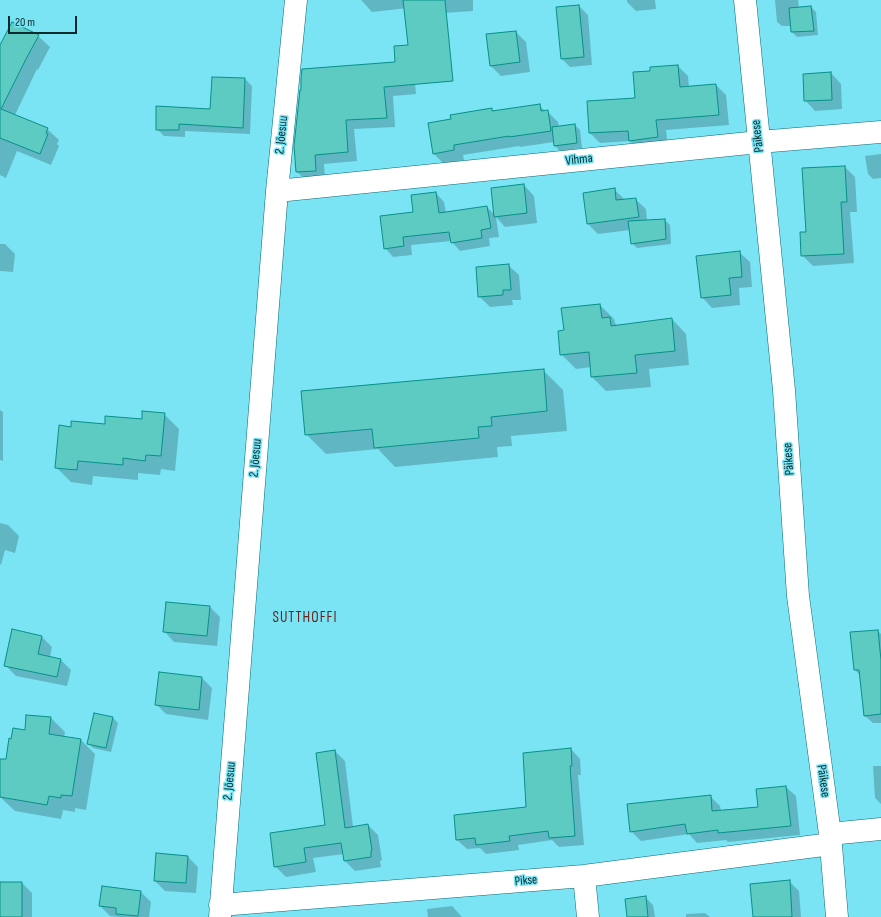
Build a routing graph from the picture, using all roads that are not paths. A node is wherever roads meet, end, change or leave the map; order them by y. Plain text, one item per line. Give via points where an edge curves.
1 (296, 0) edge
2 (745, 0) edge
3 (881, 132) edge
4 (759, 142) junction
5 (277, 191) junction
6 (881, 829) edge
7 (830, 839) junction
8 (584, 876) junction
9 (220, 911) edge
10 (588, 917) edge
11 (837, 917) edge

1 - 5 street, 2. Jõesuu
2 - 4 street, Päikese
3 - 4 street, Vihma
4 - 5 street, Vihma
4 - 7 street, Päikese via 784,390 798,596
5 - 9 street, 2. Jõesuu
6 - 7 street, Pikse
7 - 8 street, Pikse
7 - 11 street, Päikese
8 - 9 street, Pikse
8 - 10 street

